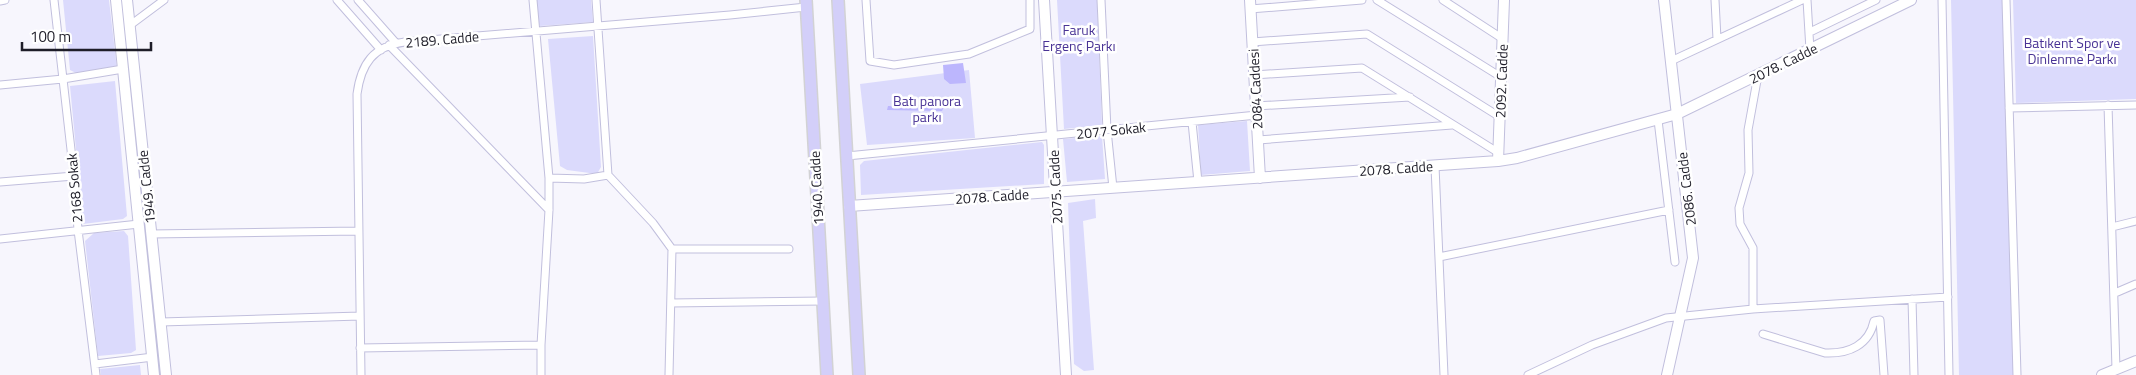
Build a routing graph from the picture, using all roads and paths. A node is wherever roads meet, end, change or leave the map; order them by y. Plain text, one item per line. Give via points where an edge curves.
1 (5, 0) edge
2 (54, 0) edge
3 (116, 0) edge
4 (127, 0) edge
5 (164, 0) edge
6 (337, 0) edge
7 (358, 0) edge
8 (533, 0) edge
9 (596, 0) edge
10 (838, 0) edge
11 (866, 0) edge
12 (1030, 0) edge
13 (1044, 0) edge
14 (1101, 0) edge
15 (1362, 0) edge
16 (1377, 0) edge
17 (1443, 0) edge
18 (1504, 0) edge
19 (1664, 0) edge
20 (1715, 0) edge
21 (1802, 0) edge
22 (1807, 0) edge
23 (1911, 0) edge
24 (1942, 0) edge
25 (2006, 0) edge
26 (0, 1) edge
27 (1871, 1) edge
28 (806, 4) edge
29 (1250, 5) edge
30 (129, 26) junction
31 (599, 27) junction
32 (537, 31) junction
33 (1810, 32) junction
34 (1503, 38) junction
35 (1717, 39) junction
36 (1252, 42) junction
37 (392, 44) junction
38 (381, 50) junction
39 (1810, 50) junction
40 (1671, 60) junction
41 (123, 70) junction
42 (1254, 75) junction
43 (1758, 75) junction
44 (1502, 78) junction
45 (63, 79) junction
46 (0, 85) edge
47 (1410, 97) junction
48 (2136, 104) edge
49 (2108, 105) junction
50 (2009, 108) junction
51 (1256, 111) junction
52 (1677, 114) junction
53 (1500, 117) junction
54 (1658, 120) junction
55 (1192, 122) junction
56 (1453, 125) junction
57 (1107, 130) junction
58 (1052, 136) junction
59 (1258, 140) junction
60 (847, 156) junction
61 (1498, 157) junction
62 (1435, 166) junction
63 (608, 175) junction
64 (74, 176) junction
65 (549, 178) junction
66 (1260, 178) junction
67 (0, 182) edge
68 (1198, 182) junction
69 (1113, 188) junction
70 (1055, 192) junction
71 (850, 206) junction
72 (549, 210) junction
73 (1669, 210) junction
74 (2136, 221) edge
75 (140, 224) junction
76 (2112, 227) junction
77 (78, 230) junction
78 (358, 231) junction
79 (151, 234) junction
80 (0, 240) edge
81 (672, 249) junction
82 (790, 249) dead end
83 (1439, 257) junction
84 (1675, 262) dead end
85 (2136, 284) edge
86 (2115, 293) junction
87 (1948, 297) junction
88 (1912, 299) junction
89 (823, 301) junction
90 (671, 303) junction
91 (1753, 309) junction
92 (360, 316) junction
93 (1681, 316) junction
94 (161, 322) junction
95 (1763, 334) dead end
96 (540, 345) junction
97 (360, 348) junction
98 (153, 357) junction
99 (2136, 361) edge
100 (95, 364) junction
101 (2116, 369) junction
102 (96, 375) edge
103 (154, 375) edge
104 (166, 375) edge
105 (360, 375) edge
106 (541, 375) edge
107 (669, 375) edge
108 (827, 375) edge
109 (859, 375) edge
110 (1066, 375) edge
111 (1444, 375) edge
112 (1528, 375) edge
113 (1667, 375) edge
114 (1884, 375) edge
115 (1914, 375) edge
116 (1948, 375) edge
117 (2017, 375) edge
118 (2102, 375) edge

1 - 26 street
2 - 45 street, 2168 Sokak
3 - 41 street, 1949. Cadde
4 - 30 street, 1949. Cadde
5 - 30 street
6 - 38 street
7 - 37 street
8 - 32 street
9 - 31 street
10 - 60 main road
11 - 12 street via 870,61 894,65 969,54 1030,29
13 - 58 street, 2075. Cadde
14 - 57 street
15 - 29 street
16 - 44 street
17 - 34 street
18 - 34 street, 2092. Cadde
19 - 40 street, 2086. Cadde
20 - 35 street
21 - 35 street
22 - 33 street
23 - 39 street, 2078. Cadde
24 - 87 street
25 - 50 street
27 - 33 street
28 - 31 street, 2189. Cadde
28 - 89 main road, 1940. Cadde
29 - 36 street, 2084 Caddesi
30 - 79 street, 1949. Cadde
31 - 32 street, 2189. Cadde
31 - 63 street
32 - 37 street, 2189. Cadde
32 - 65 street
33 - 39 street
34 - 44 street, 2092. Cadde
35 - 40 street
36 - 42 street, 2084 Caddesi
36 - 53 street via 1367,34
37 - 38 street, 2189. Cadde
37 - 72 street
38 - 78 street, 2189. Cadde via 367,62 360,76 357,94
39 - 43 street, 2078. Cadde
40 - 52 street, 2086. Cadde
41 - 45 street
41 - 75 street, 1949. Cadde
42 - 47 street via 1355,67 1368,71
42 - 51 street, 2084 Caddesi
43 - 52 street, 2078. Cadde
43 - 91 street via 1748,130 1749,173 1739,208 1740,224 1753,248
44 - 53 street, 2092. Cadde
45 - 46 street
45 - 64 street, 2168 Sokak
47 - 51 street, 2077 Sokak
47 - 56 street
48 - 49 street
49 - 50 street
49 - 76 street
50 - 117 street
51 - 55 street, 2077 Sokak
51 - 59 street, 2084 Caddesi
52 - 54 street, 2078. Cadde
52 - 93 street, 2086. Cadde via 1693,258
53 - 61 street, 2092. Cadde
54 - 61 street, 2078. Cadde via 1534,154
54 - 73 street
55 - 57 street, 2077 Sokak
55 - 68 street
56 - 59 street
56 - 61 street
57 - 58 street, 2077 Sokak
57 - 69 street
58 - 60 street, 2077 Sokak
58 - 70 street, 2075. Cadde
59 - 66 street, 2084 Caddesi
60 - 71 main road
61 - 62 street, 2078. Cadde
62 - 66 street, 2078. Cadde
62 - 83 street
63 - 65 street via 584,179
63 - 81 street via 653,223
64 - 67 street
64 - 77 street, 2168 Sokak
65 - 72 street
66 - 68 street, 2078. Cadde
68 - 69 street, 2078. Cadde
69 - 70 street, 2078. Cadde
70 - 71 street, 2078. Cadde
70 - 110 street, 2075. Cadde
71 - 109 main road
72 - 96 street
73 - 83 street
73 - 84 street
74 - 76 street
75 - 77 street
75 - 98 street, 1949. Cadde
76 - 86 street
77 - 80 street
77 - 100 street, 2168 Sokak
78 - 79 street
78 - 92 street, 2189. Cadde
79 - 94 street, 1949. Cadde
81 - 82 street
81 - 90 street
83 - 111 street
85 - 86 street
86 - 101 street
87 - 88 street
87 - 116 street
88 - 91 street
88 - 115 street
89 - 90 street
89 - 108 main road, 1940. Cadde
90 - 107 street
91 - 93 street
92 - 94 street
92 - 97 street, 2189. Cadde
93 - 112 street via 1661,319 1592,345
93 - 113 street, 2086. Cadde
94 - 104 street, 1949. Cadde
95 - 114 street via 1835,353 1862,344 1872,331 1874,321 1880,320
96 - 97 street
96 - 106 street
97 - 105 street, 2189. Cadde
98 - 100 street
98 - 103 street, 1949. Cadde
99 - 101 street
100 - 102 street, 2168 Sokak
101 - 118 street

